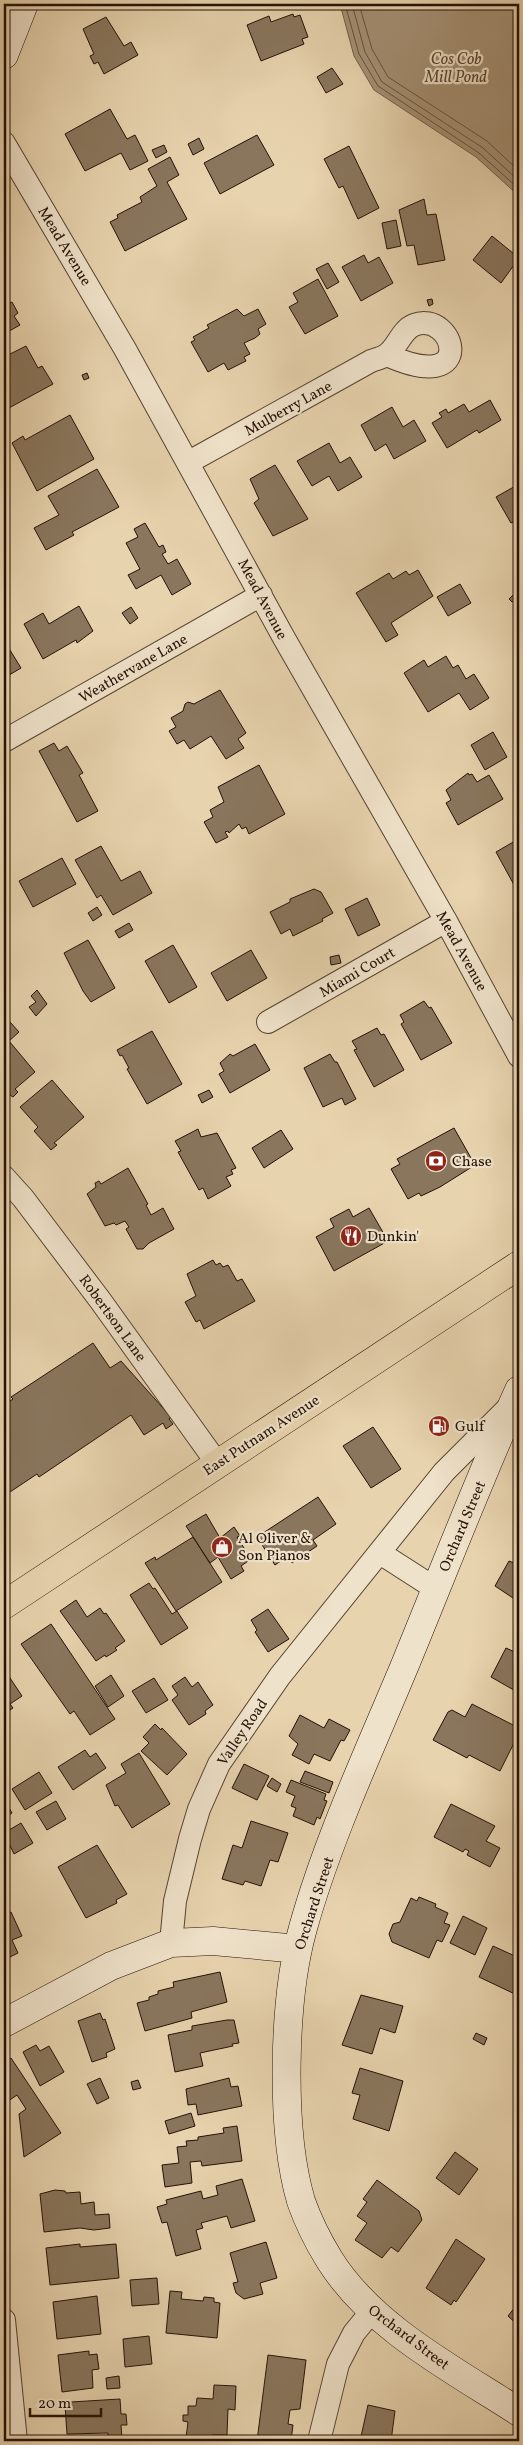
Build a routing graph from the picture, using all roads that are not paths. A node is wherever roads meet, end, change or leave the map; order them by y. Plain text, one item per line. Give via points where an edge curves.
1 (24, 4) edge
2 (4, 55) edge
3 (4, 143) edge
4 (387, 355) dead end
5 (189, 462) junction
6 (261, 595) junction
7 (4, 741) edge
8 (446, 921) junction
9 (268, 1022) dead end
10 (519, 1056) edge
11 (4, 1177) edge
12 (519, 1265) edge
13 (516, 1396) edge
14 (217, 1463) junction
15 (380, 1553) junction
16 (436, 1590) junction
17 (4, 1604) edge
18 (171, 1943) junction
19 (298, 1949) junction
20 (4, 2023) edge
21 (372, 2311) junction
22 (4, 2320) edge
23 (519, 2412) edge
24 (16, 2441) edge
25 (320, 2441) edge

1 - 2 main road
3 - 5 street, Mead Avenue via 126,348
4 - 5 street, Mulberry Lane
5 - 6 street, Mead Avenue
6 - 7 street, Weathervane Lane
6 - 8 street, Mead Avenue
8 - 9 street, Miami Court
8 - 10 street, Mead Avenue
11 - 14 street, Robertson Lane via 100,1300
12 - 14 main road, East Putnam Avenue
13 - 15 street, Valley Road via 444,1472
13 - 16 main road, Orchard Street
14 - 17 main road, East Putnam Avenue
15 - 16 street
15 - 18 street, Valley Road via 280,1676 219,1764 190,1839 175,1901
16 - 19 main road, Orchard Street via 357,1780 311,1902
18 - 19 main road via 213,1940
18 - 20 main road via 111,1966
19 - 21 main road, Orchard Street via 291,1994 287,2104 295,2174 302,2202 328,2258
21 - 23 main road, Orchard Street
21 - 25 street via 354,2333 340,2359
22 - 24 street

